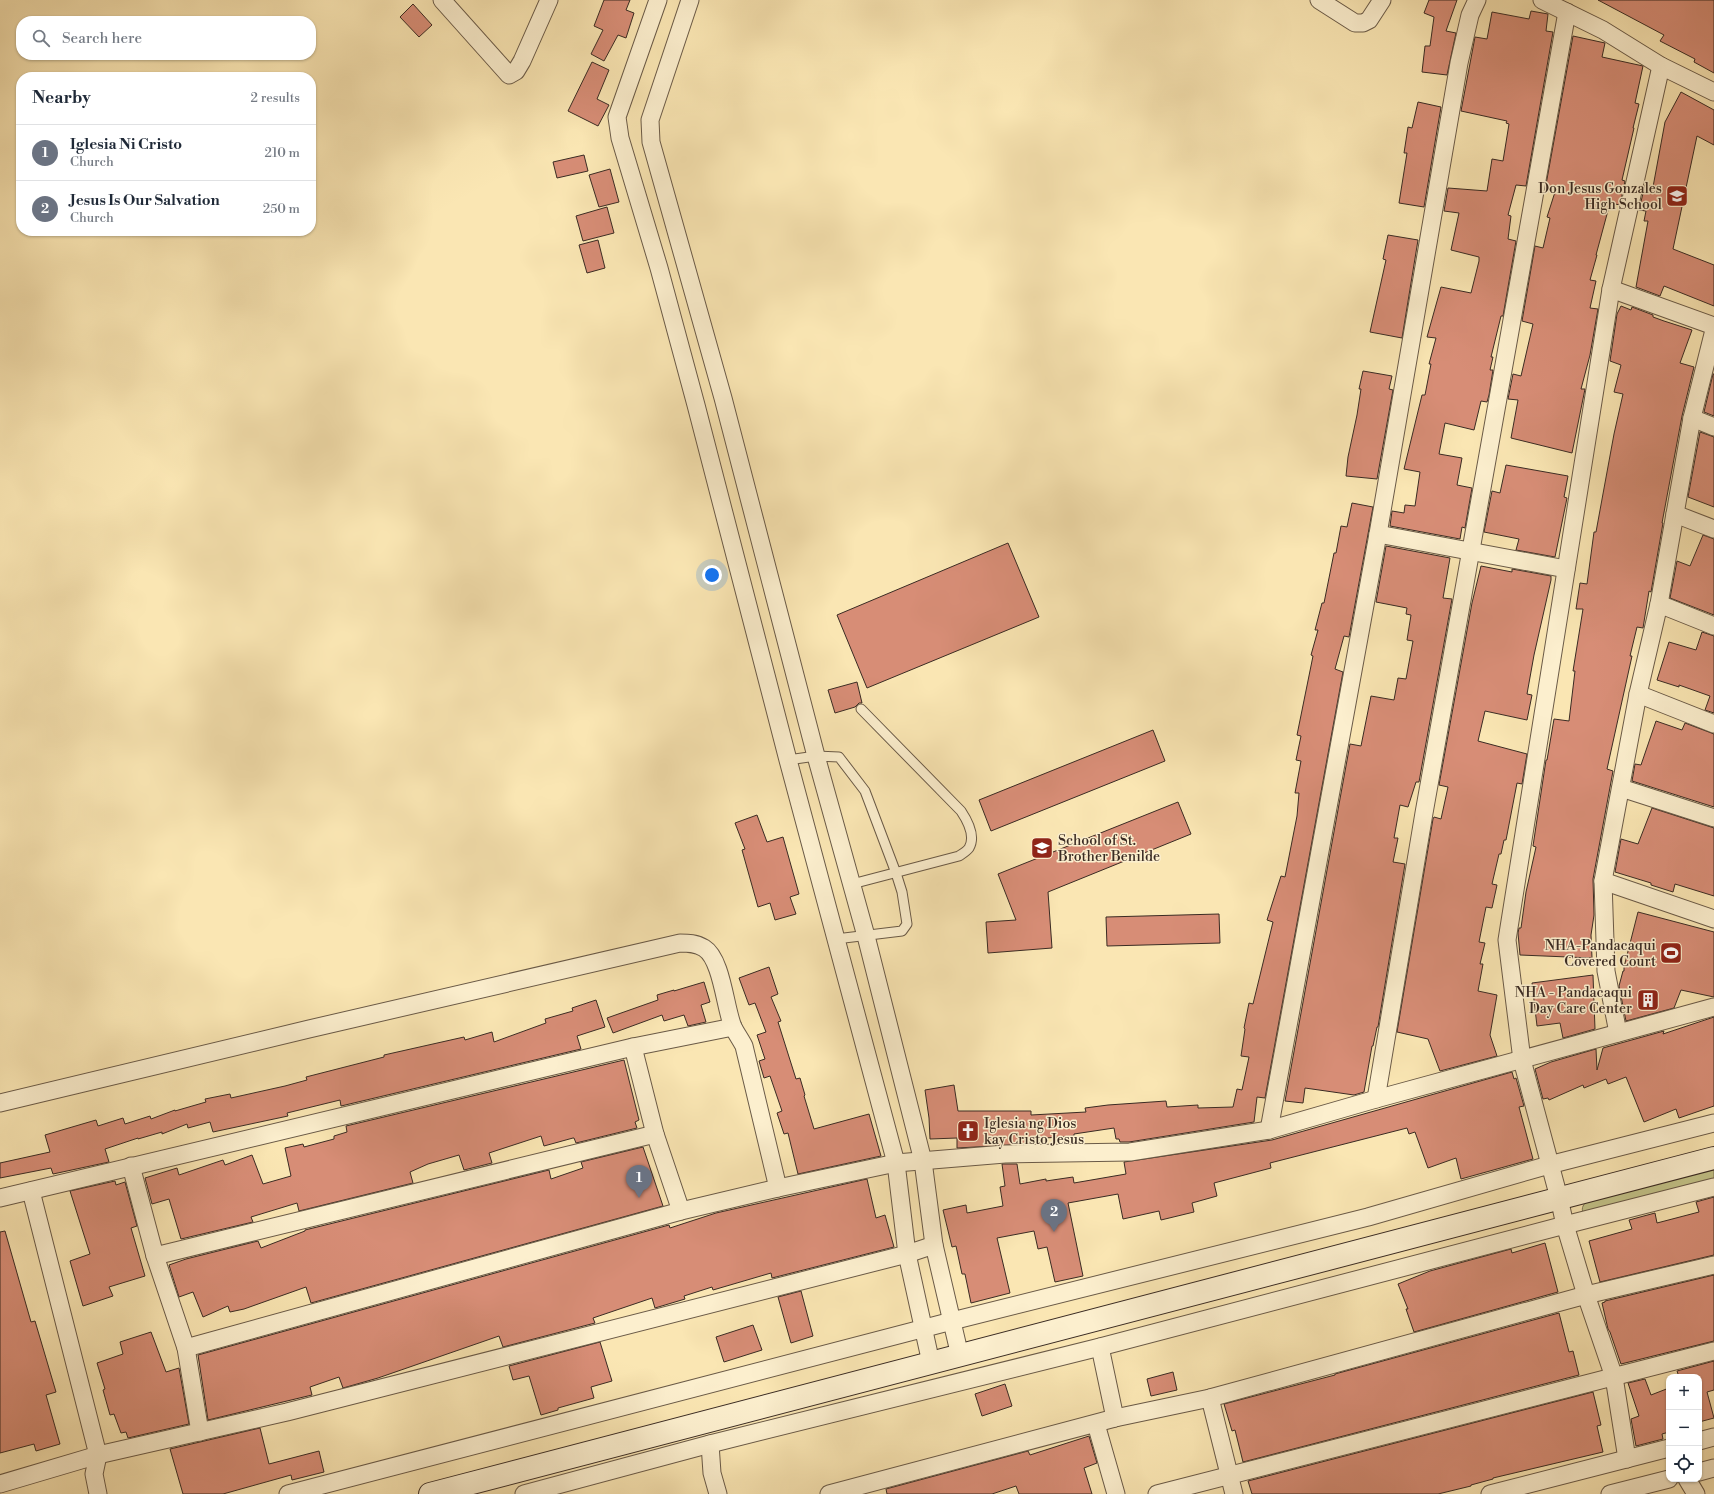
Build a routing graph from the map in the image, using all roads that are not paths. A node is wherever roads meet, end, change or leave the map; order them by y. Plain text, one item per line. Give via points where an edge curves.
1 (442, 0) edge
2 (658, 0) edge
3 (690, 0) edge
4 (1320, 0) edge
5 (1382, 0) edge
6 (1477, 0) edge
7 (1542, 0) edge
8 (544, 3) edge
9 (1567, 12) junction
10 (1661, 66) junction
11 (1714, 92) edge
12 (1611, 289) junction
13 (1714, 326) edge
14 (1714, 330) edge
15 (723, 398) junction
16 (696, 405) junction
17 (1692, 418) junction
18 (1714, 427) edge
19 (1675, 514) junction
20 (1714, 529) edge
21 (1378, 534) junction
22 (1470, 552) junction
23 (1566, 569) junction
24 (1658, 604) junction
25 (1714, 626) edge
26 (1638, 694) junction
27 (861, 709) dead end
28 (1714, 724) edge
29 (816, 756) junction
30 (788, 760) junction
31 (1621, 788) junction
32 (1714, 818) edge
33 (896, 873) junction
34 (1603, 882) junction
35 (852, 884) junction
36 (1714, 919) edge
37 (866, 936) junction
38 (836, 939) junction
39 (1714, 1007) edge
40 (734, 1027) junction
41 (1618, 1033) junction
42 (633, 1047) junction
43 (1522, 1060) junction
44 (1376, 1099) junction
45 (0, 1104) edge
46 (1714, 1123) edge
47 (1269, 1130) junction
48 (655, 1134) junction
49 (1714, 1158) edge
50 (923, 1161) junction
51 (896, 1163) junction
52 (1549, 1165) junction
53 (130, 1166) junction
54 (1714, 1187) edge
55 (778, 1188) junction
56 (31, 1191) junction
57 (0, 1198) edge
58 (1559, 1198) junction
59 (681, 1211) junction
60 (1565, 1225) junction
61 (934, 1245) junction
62 (907, 1254) junction
63 (155, 1256) junction
64 (1714, 1265) edge
65 (1586, 1295) junction
66 (952, 1321) junction
67 (924, 1329) junction
68 (1100, 1346) junction
69 (186, 1348) junction
70 (1714, 1352) edge
71 (960, 1356) junction
72 (931, 1363) junction
73 (1614, 1377) junction
74 (1210, 1398) junction
75 (1115, 1418) junction
76 (1096, 1424) junction
77 (200, 1432) junction
78 (1714, 1437) edge
79 (1702, 1440) edge
80 (710, 1444) junction
81 (1666, 1449) edge
82 (98, 1455) junction
83 (1627, 1459) junction
84 (1714, 1468) edge
85 (1702, 1471) edge
86 (1230, 1474) junction
87 (1666, 1480) edge
88 (1689, 1482) edge
89 (0, 1484) edge
90 (98, 1494) edge
91 (288, 1494) edge
92 (430, 1494) edge
93 (524, 1494) edge
94 (718, 1494) edge
95 (829, 1494) edge
96 (1116, 1494) edge
97 (1157, 1494) edge
98 (1234, 1494) edge
99 (1490, 1494) edge
100 (1610, 1494) edge
101 (1696, 1494) edge

1 - 8 street via 509,75 516,71 522,62
2 - 16 street via 617,117 620,138
3 - 15 street via 650,120 651,142
4 - 5 street via 1355,23 1363,23 1369,20
6 - 21 street via 1470,15 1459,63
7 - 9 street
9 - 10 street via 1603,30
9 - 22 street
10 - 11 street
10 - 12 street
12 - 13 street
12 - 23 street
14 - 17 street
15 - 16 street
15 - 29 street
16 - 30 street
17 - 18 street
17 - 19 street
19 - 20 street
19 - 24 street
21 - 22 street
21 - 47 street
22 - 23 street
22 - 44 street
23 - 43 street via 1507,940
24 - 25 street
24 - 26 street
26 - 28 street
26 - 31 street
27 - 33 lane via 961,811 972,838 969,848 959,856
29 - 30 lane
29 - 33 lane via 839,757 865,791
29 - 35 street
30 - 38 street
31 - 32 street
31 - 34 street
33 - 35 lane
33 - 37 lane via 907,924 902,931
34 - 36 street
34 - 41 street via 1606,971
35 - 37 street
37 - 38 lane
37 - 50 street
38 - 51 street
39 - 41 street
40 - 42 street
40 - 45 street via 720,976 710,954 705,948 680,943
40 - 55 street via 744,1046
41 - 43 street
42 - 48 street
42 - 53 street
43 - 44 street
43 - 52 street
44 - 47 street
46 - 52 street
47 - 50 street via 1130,1152 1005,1154
48 - 59 street
48 - 63 street
49 - 58 street
50 - 51 street
50 - 61 street
51 - 55 street
51 - 62 street
52 - 58 street
52 - 66 street via 1368,1217
53 - 56 street
53 - 63 street
54 - 60 street
55 - 59 street
56 - 57 street
56 - 82 street
58 - 60 street
58 - 71 street
59 - 69 street
60 - 65 street
60 - 68 street
61 - 62 street
61 - 66 street
62 - 67 street
62 - 77 street
63 - 69 street
64 - 65 street
65 - 73 street
65 - 74 street
66 - 67 street
66 - 71 street
67 - 72 street
67 - 91 street
68 - 75 street
68 - 80 street
69 - 77 street
70 - 73 street
71 - 72 street
72 - 92 street
73 - 83 street
73 - 86 street
74 - 75 street
74 - 86 street
75 - 76 street
76 - 95 street
76 - 96 street
77 - 82 street
78 - 79 street
80 - 93 street
80 - 94 street via 712,1474
81 - 83 street
82 - 89 street
82 - 90 street via 94,1474
83 - 99 street
84 - 85 street
86 - 97 street
86 - 98 street
87 - 100 street
88 - 101 street

